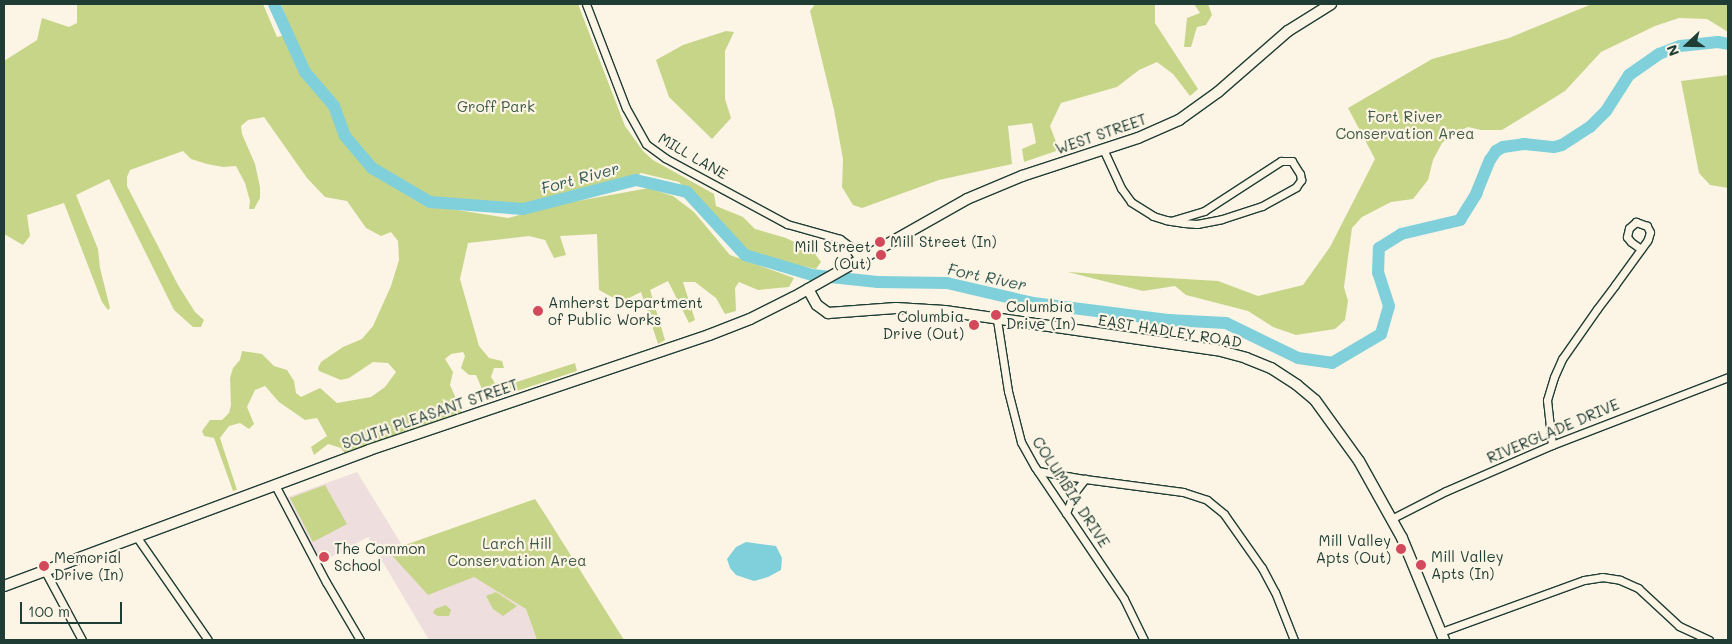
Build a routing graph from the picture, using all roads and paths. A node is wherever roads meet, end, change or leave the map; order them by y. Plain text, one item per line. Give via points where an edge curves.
1 (586, 4) edge
2 (1327, 5) edge
3 (1104, 151) junction
4 (1171, 221) junction
5 (1641, 249) dead end
6 (859, 259) junction
7 (812, 286) junction
8 (997, 320) junction
9 (1728, 377) edge
10 (1552, 445) junction
11 (1038, 471) junction
12 (1085, 479) junction
13 (275, 485) junction
14 (1066, 512) junction
15 (1393, 518) junction
16 (136, 536) junction
17 (45, 571) junction
18 (4, 586) edge
19 (1443, 636) edge
20 (82, 640) edge
21 (208, 640) edge
22 (360, 640) edge
23 (1144, 640) edge
24 (1294, 640) edge
25 (1709, 640) edge

1 - 6 street, MILL LANE via 626,108 646,144 665,158 786,224 840,238 852,247
2 - 3 main road, WEST STREET via 1282,36 1192,112 1159,130
3 - 4 street via 1120,188 1131,202 1150,214
3 - 6 main road, WEST STREET via 987,190
4 - 4 street via 1203,223 1255,209 1296,187 1300,180 1299,171 1292,161 1281,161 1204,211
5 - 10 street via 1562,359 1547,400
6 - 7 main road, SOUTH PLEASANT STREET
7 - 8 main road, EAST HADLEY ROAD via 817,305 828,314 914,308
7 - 13 main road, SOUTH PLEASANT STREET via 767,311 719,331
8 - 11 street, COLUMBIA DRIVE via 1018,433
8 - 15 main road, EAST HADLEY ROAD via 1217,350 1271,368 1303,390 1325,412
9 - 10 street, RIVERGLADE DRIVE
10 - 15 street, RIVERGLADE DRIVE via 1441,493
11 - 12 street
11 - 14 street, COLUMBIA DRIVE
12 - 14 street via 1074,493
12 - 24 street via 1183,492 1213,503 1229,520 1262,568 1278,597
13 - 16 main road, SOUTH PLEASANT STREET
13 - 22 street
14 - 23 street, COLUMBIA DRIVE via 1124,599
15 - 19 main road, EAST HADLEY ROAD
16 - 17 main road, SOUTH PLEASANT STREET
16 - 21 street
17 - 18 main road, SOUTH PLEASANT STREET
17 - 20 street
19 - 25 street via 1584,580 1602,577 1638,588 1679,626

